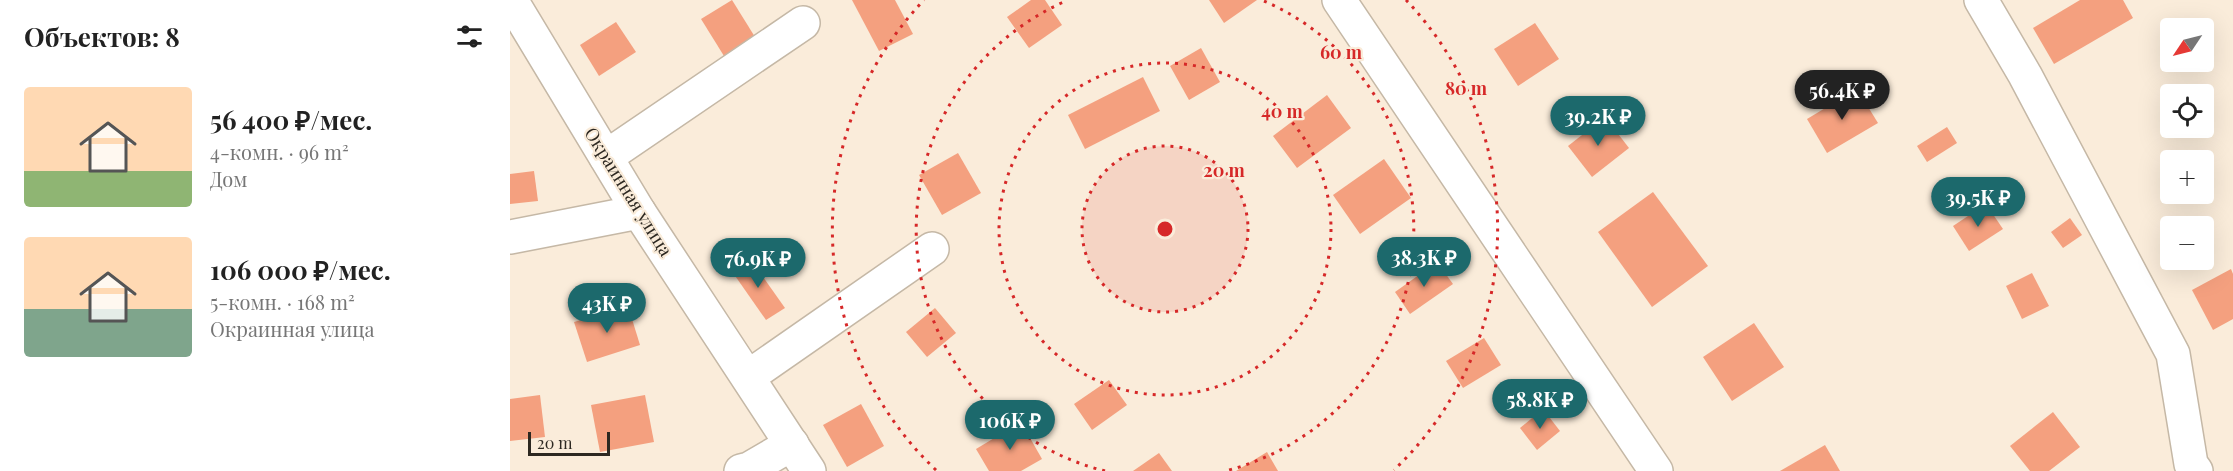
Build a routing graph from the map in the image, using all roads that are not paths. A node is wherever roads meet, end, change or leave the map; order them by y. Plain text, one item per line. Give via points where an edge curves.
1 (511, 0) edge
2 (1339, 0) edge
3 (1981, 0) edge
4 (803, 23) dead end
5 (606, 157) junction
6 (639, 212) junction
7 (510, 237) edge
8 (932, 249) dead end
9 (747, 377) junction
10 (800, 458) edge
11 (741, 471) edge
12 (1656, 471) edge
13 (2196, 471) edge

1 - 5 street, Окраинная улица
2 - 12 street
3 - 13 street via 2173,354 2191,464
4 - 5 street
5 - 6 street, Окраинная улица
6 - 7 street
6 - 9 street, Окраинная улица
8 - 9 street
9 - 10 street, Окраинная улица
10 - 11 street

